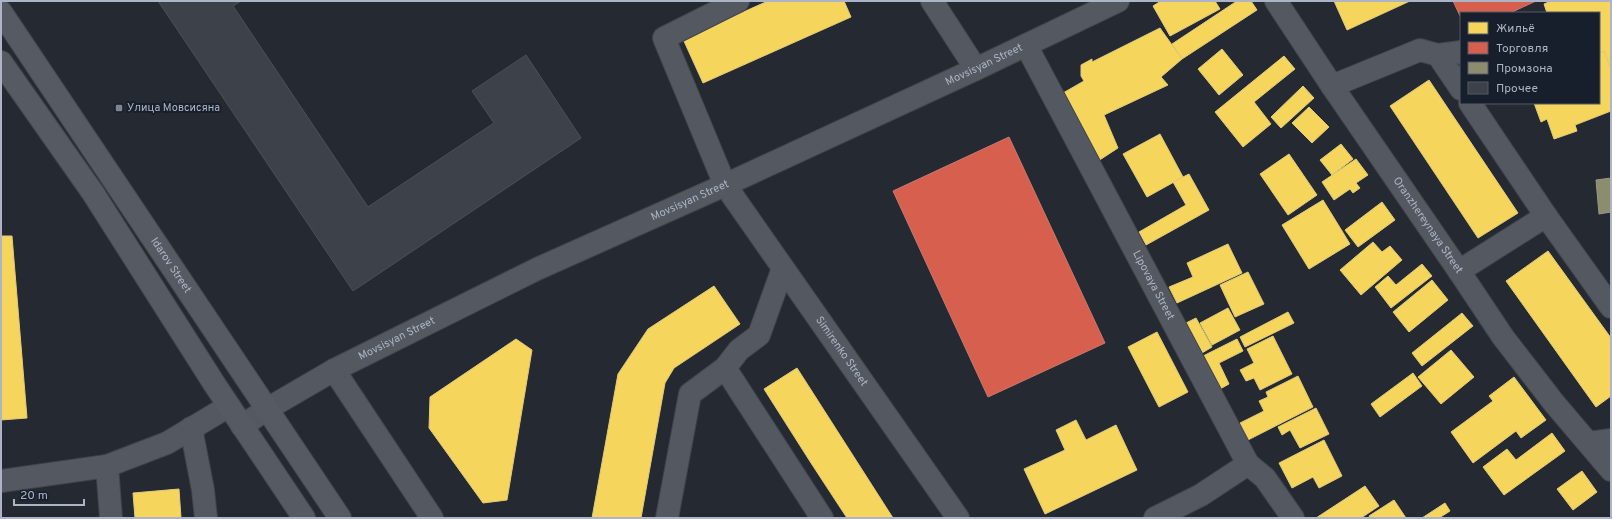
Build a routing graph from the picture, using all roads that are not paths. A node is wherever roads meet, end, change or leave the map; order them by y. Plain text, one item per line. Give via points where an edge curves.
1 (738, 1) edge
2 (932, 1) edge
3 (1118, 1) edge
4 (1276, 1) edge
5 (1, 12) edge
6 (1026, 45) junction
7 (1460, 52) edge
8 (1438, 55) junction
9 (1, 62) edge
10 (976, 69) junction
11 (1332, 86) junction
12 (1460, 88) edge
13 (1471, 104) edge
14 (725, 185) junction
15 (1546, 216) junction
16 (783, 268) junction
17 (1460, 271) junction
18 (1611, 307) edge
19 (725, 368) junction
20 (334, 370) junction
21 (229, 406) junction
22 (267, 409) junction
23 (242, 426) junction
24 (192, 428) junction
25 (1611, 440) edge
26 (1589, 443) junction
27 (1248, 464) junction
28 (107, 466) junction
29 (1611, 470) edge
30 (1, 481) edge
31 (110, 518) edge
32 (206, 518) edge
33 (304, 518) edge
34 (340, 518) edge
35 (432, 518) edge
36 (667, 518) edge
37 (822, 518) edge
38 (958, 518) edge
39 (1155, 518) edge
40 (1293, 518) edge

1 - 14 street, Simirenko Street via 664,38
2 - 10 street
3 - 6 street, Movsisyan Street
4 - 11 street, Oranzhereynaya Street
5 - 22 main road, Idarov Street
6 - 10 street, Movsisyan Street
6 - 27 street, Lipovaya Street
7 - 8 street
8 - 11 street via 1420,50
8 - 12 street
9 - 21 main road via 93,193
10 - 14 street, Movsisyan Street
11 - 17 street, Oranzhereynaya Street
13 - 15 street
14 - 16 street, Simirenko Street
14 - 20 street, Movsisyan Street via 537,269
15 - 17 street
15 - 18 street
16 - 19 street via 759,335 739,350
16 - 38 street, Simirenko Street
17 - 26 street, Oranzhereynaya Street via 1508,343 1554,403
19 - 36 street via 690,394
19 - 37 street
20 - 22 street, Movsisyan Street
20 - 35 street
21 - 23 main road
21 - 24 street
22 - 23 street, Movsisyan Street
22 - 34 main road, Idarov Street
23 - 33 main road
24 - 28 street via 167,443
24 - 32 street
25 - 26 street
26 - 29 street, Oranzhereynaya Street
27 - 39 street via 1202,495
27 - 40 street, Lipovaya Street via 1265,478
28 - 30 street
28 - 31 street

